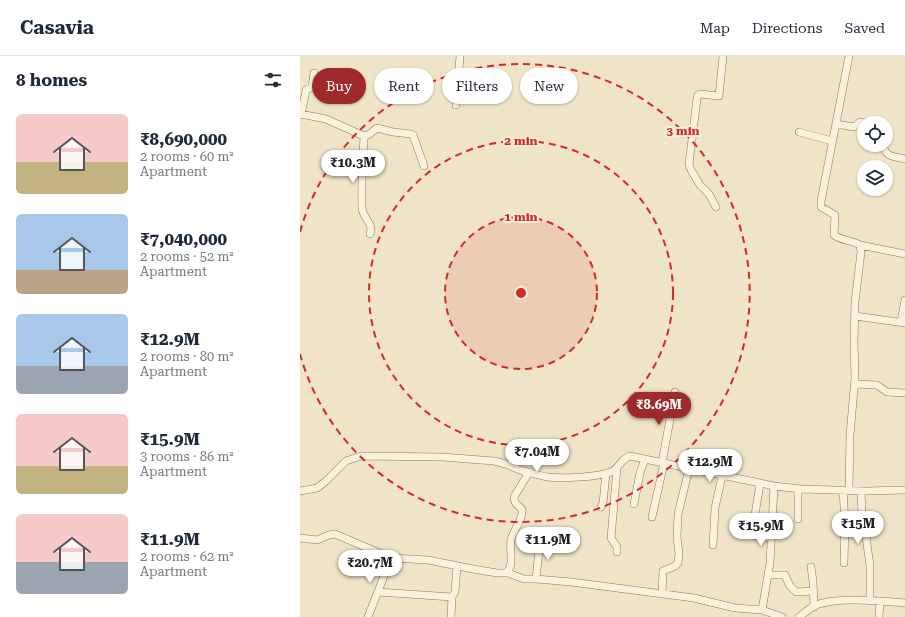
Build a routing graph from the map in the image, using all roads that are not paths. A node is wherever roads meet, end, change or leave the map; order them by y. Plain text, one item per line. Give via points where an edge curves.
1 (460, 56) edge
2 (723, 56) edge
3 (849, 56) edge
4 (312, 87) edge
5 (456, 105) dead end
6 (301, 114) edge
7 (836, 124) junction
8 (857, 124) edge
9 (799, 132) dead end
10 (364, 136) junction
11 (832, 141) junction
12 (885, 152) edge
13 (905, 158) edge
14 (424, 166) dead end
15 (716, 207) dead end
16 (370, 234) dead end
17 (860, 245) junction
18 (905, 254) edge
19 (905, 300) edge
20 (855, 316) junction
21 (903, 322) edge
22 (855, 384) junction
23 (675, 392) dead end
24 (905, 393) edge
25 (645, 459) junction
26 (663, 463) junction
27 (617, 468) junction
28 (689, 469) junction
29 (524, 471) junction
30 (606, 473) junction
31 (722, 476) junction
32 (760, 484) junction
33 (774, 486) junction
34 (798, 488) junction
35 (846, 490) junction
36 (861, 490) junction
37 (905, 490) edge
38 (300, 491) edge
39 (634, 504) dead end
40 (601, 507) dead end
41 (652, 517) dead end
42 (798, 519) dead end
43 (300, 538) edge
44 (771, 538) junction
45 (540, 541) dead end
46 (713, 545) dead end
47 (617, 552) dead end
48 (391, 558) junction
49 (844, 563) dead end
50 (457, 566) junction
51 (811, 567) dead end
52 (508, 573) junction
53 (768, 575) junction
54 (536, 579) junction
55 (813, 591) junction
56 (378, 592) junction
57 (662, 594) junction
58 (452, 597) junction
59 (870, 600) junction
60 (880, 601) junction
61 (905, 603) edge
62 (814, 606) junction
63 (762, 610) junction
64 (368, 617) edge
65 (451, 617) edge
66 (782, 617) edge
67 (799, 617) edge
68 (879, 617) edge

1 - 5 street
2 - 15 street via 719,96 698,95 689,164 690,170
3 - 7 street
4 - 6 street via 306,90
6 - 10 street via 326,119
7 - 8 street via 854,127
7 - 11 street
9 - 11 street
10 - 14 street via 377,128 411,134
10 - 16 street via 362,210 370,224
11 - 17 street via 821,207 835,215 834,235
12 - 13 street
17 - 18 street
17 - 20 street
19 - 21 street
20 - 21 street
20 - 22 street
22 - 24 street via 877,385 887,392
22 - 35 street
23 - 26 street
25 - 26 street
25 - 27 street via 628,456
25 - 39 street
26 - 28 street
26 - 41 street
27 - 30 street
27 - 47 street via 611,538
28 - 31 street
28 - 57 street via 678,514 678,563 663,571
29 - 30 street via 548,477
29 - 38 street via 506,464 487,461 442,457 361,456 346,461 317,488
29 - 52 street via 527,476 514,497 515,504 522,512 511,537 512,556
30 - 40 street
31 - 32 street
31 - 46 street via 715,508
32 - 33 street
32 - 44 street via 753,534
33 - 34 street
33 - 44 street
34 - 35 street
34 - 42 street
35 - 36 street
35 - 49 street
36 - 37 street
36 - 59 street via 870,566
43 - 48 street via 318,540 334,534
44 - 53 street
45 - 54 street
48 - 50 street via 428,560
48 - 56 street
50 - 52 street
50 - 58 street via 455,592
51 - 55 street
52 - 54 street via 524,579
53 - 55 street via 785,575 796,592
53 - 63 street
54 - 57 street
55 - 62 street
56 - 58 street
56 - 64 street
57 - 63 street via 694,598 735,608
58 - 65 street
59 - 60 street
59 - 62 street via 833,601
60 - 61 street
60 - 68 street
62 - 67 street
63 - 66 street

